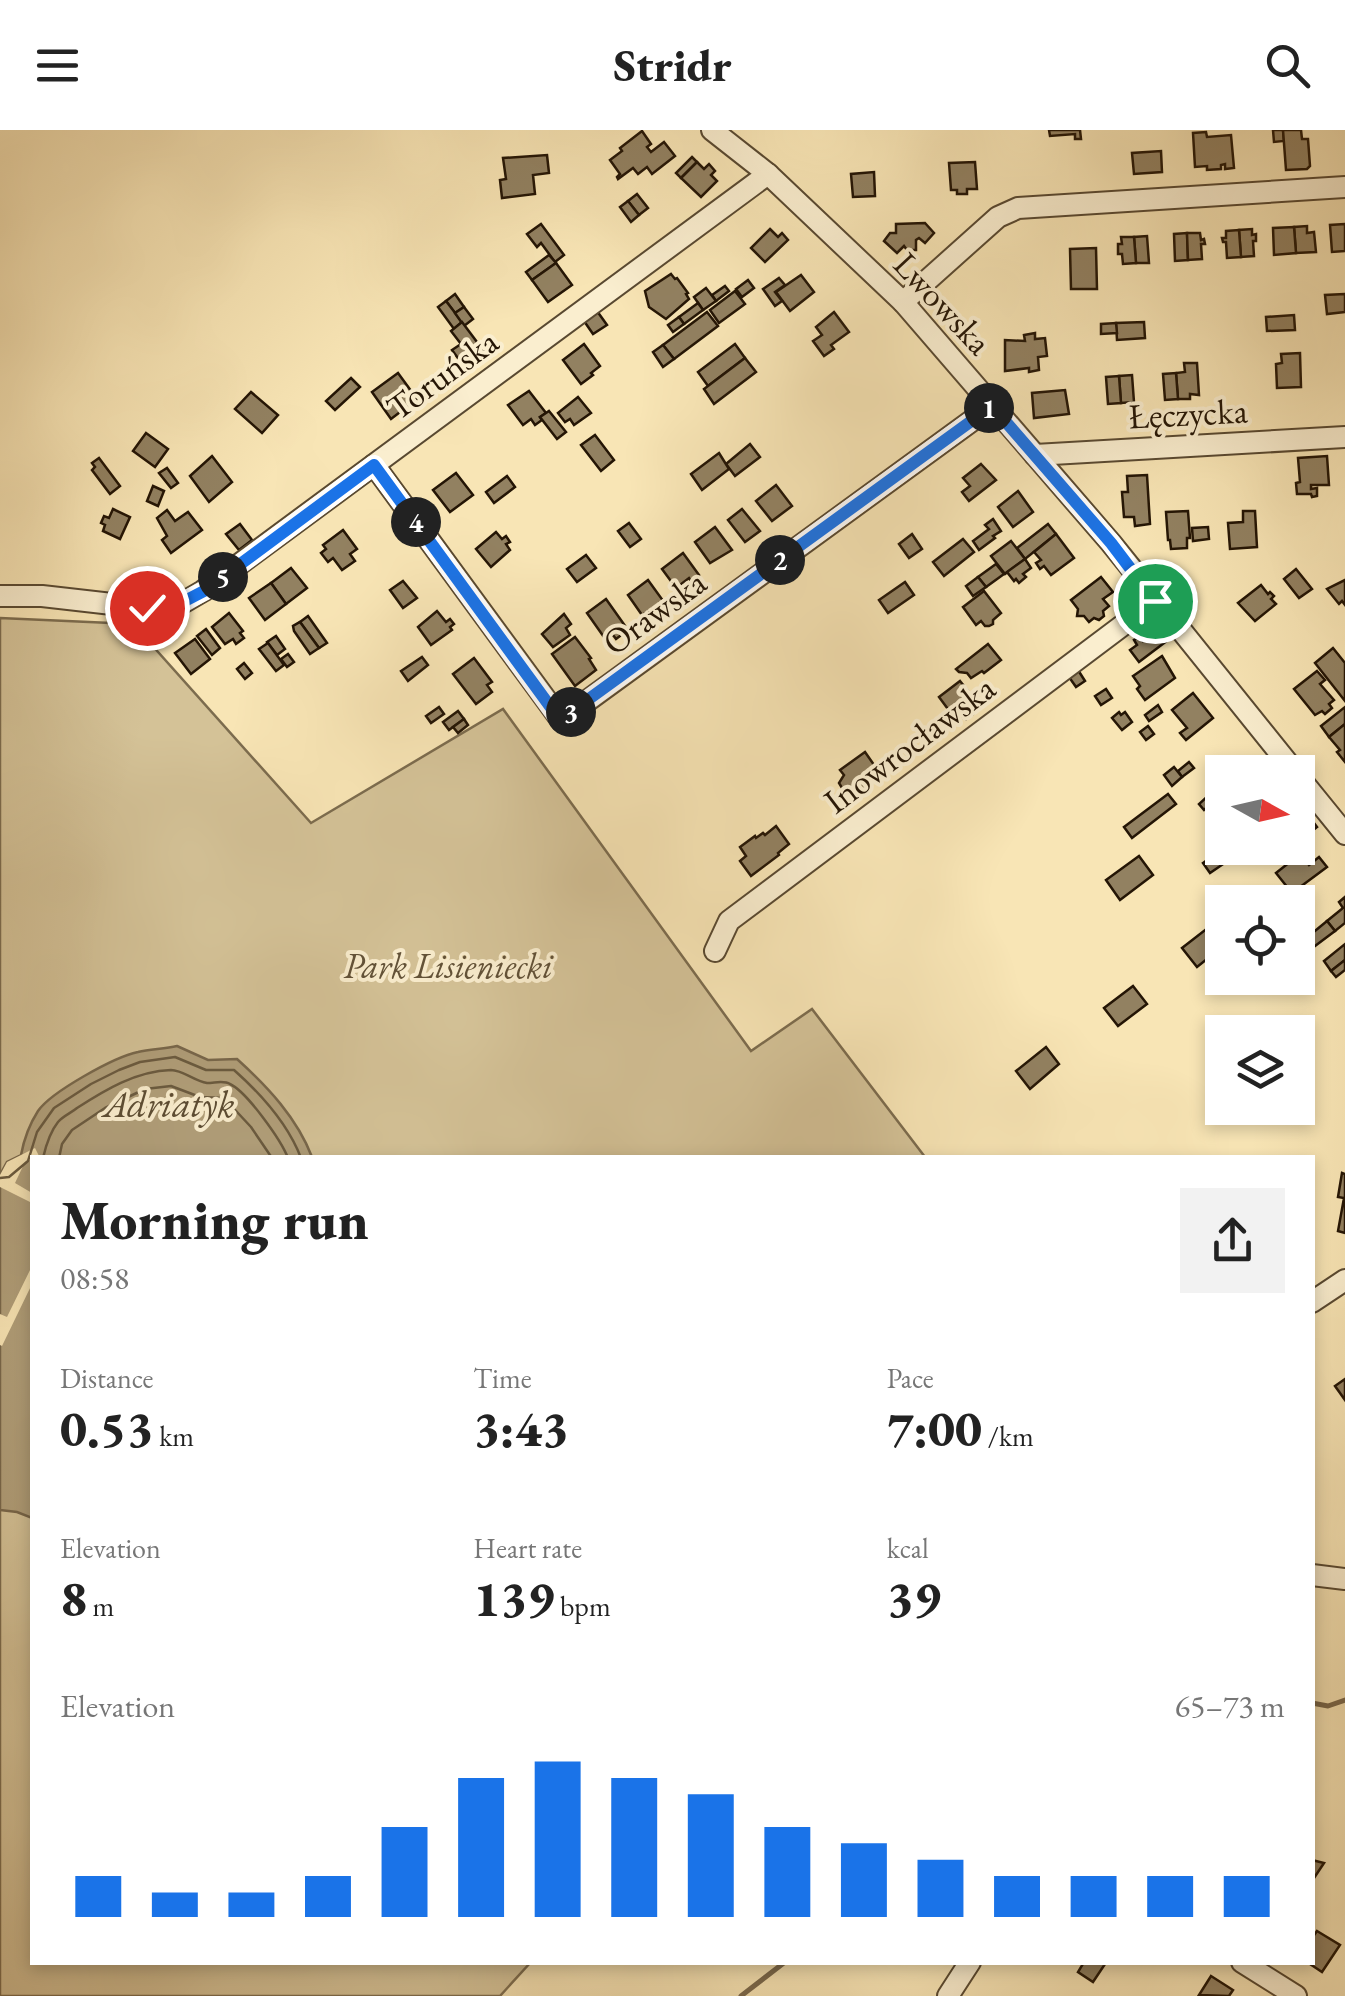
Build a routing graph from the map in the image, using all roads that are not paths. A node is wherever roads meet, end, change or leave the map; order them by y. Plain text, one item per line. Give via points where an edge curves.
1 (712, 130) edge
2 (768, 174) junction
3 (1345, 187) edge
4 (902, 302) junction
5 (992, 406) junction
6 (1345, 437) edge
7 (1034, 454) junction
8 (374, 465) junction
9 (0, 596) edge
10 (1155, 601) junction
11 (1281, 755) edge
12 (1315, 797) edge
13 (1345, 834) edge
14 (715, 951) dead end
15 (1345, 1280) edge
16 (1315, 1300) edge
17 (1315, 1575) edge
18 (1345, 1579) edge
19 (968, 1965) edge
20 (1247, 1965) edge
21 (948, 1996) edge
22 (1296, 1996) edge

1 - 2 street, Lwowska
2 - 4 street, Lwowska
2 - 8 street, Toruńska
3 - 4 street via 1018,208 998,217
4 - 5 street, Lwowska
5 - 7 street, Lwowska
5 - 8 street, Orawska via 560,720
6 - 7 street, Łęczycka
7 - 10 street, Lwowska
8 - 9 street, Toruńska via 179,604 147,608
10 - 11 street, Lwowska
10 - 14 street, Inowrocławska via 729,921
12 - 13 street, Lwowska
15 - 16 street
17 - 18 street
19 - 21 street
20 - 22 street

